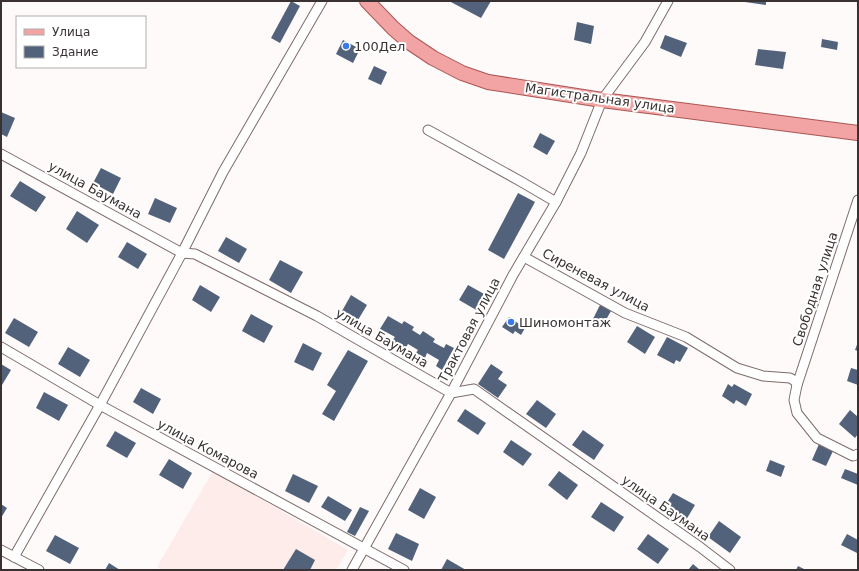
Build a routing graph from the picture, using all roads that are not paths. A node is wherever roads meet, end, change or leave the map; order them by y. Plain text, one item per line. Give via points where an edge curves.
1 (322, 1) edge
2 (367, 1) edge
3 (668, 1) edge
4 (602, 100) junction
5 (428, 130) dead end
6 (858, 133) edge
7 (1, 154) edge
8 (858, 200) edge
9 (556, 202) junction
10 (182, 253) junction
11 (524, 258) junction
12 (1, 347) edge
13 (797, 385) junction
14 (451, 393) junction
15 (100, 405) junction
16 (856, 457) edge
17 (364, 548) junction
18 (1, 550) edge
19 (14, 557) junction
20 (38, 570) edge
21 (352, 570) edge
22 (404, 570) edge
23 (730, 570) edge

1 - 10 street via 223,172
2 - 4 main road, Магистральная улица via 409,42 432,58 462,73 488,82
3 - 4 street, Трактовая улица via 645,42
4 - 6 main road, Магистральная улица
4 - 9 street, Трактовая улица via 581,153
5 - 9 street
7 - 10 street, улица Баумана
8 - 13 street, Свободная улица
9 - 11 street, Трактовая улица
10 - 14 street, улица Баумана via 195,254 310,313
10 - 15 street
11 - 13 street, Сиреневая улица via 625,313 686,337 738,368 763,376 790,378
11 - 14 street, Трактовая улица
12 - 15 street, улица Комарова
13 - 16 street via 794,400 797,413 817,438
14 - 17 street, Трактовая улица
14 - 23 street, улица Баумана via 474,389
15 - 17 street, улица Комарова
15 - 19 street
17 - 21 street, Трактовая улица
17 - 22 street, улица Комарова
18 - 19 street
19 - 20 street

